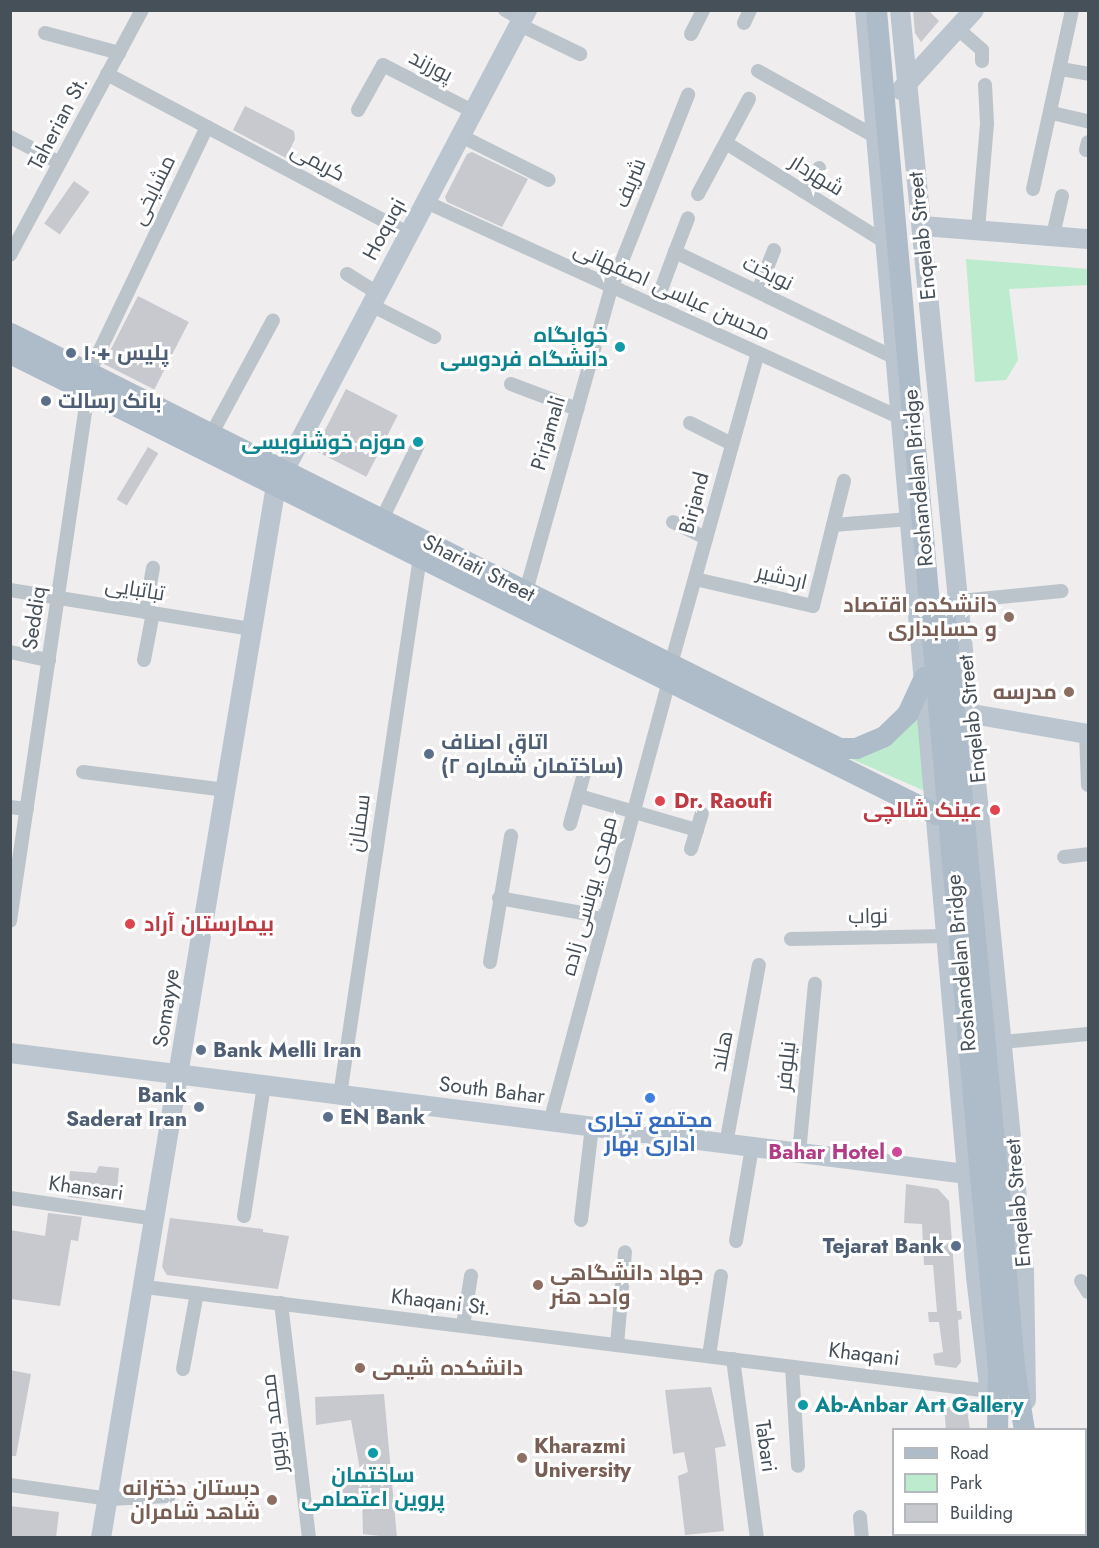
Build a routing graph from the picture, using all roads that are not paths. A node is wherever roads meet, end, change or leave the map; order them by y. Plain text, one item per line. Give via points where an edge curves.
1 (142, 10) edge
2 (703, 10) edge
3 (974, 10) edge
4 (1072, 10) edge
5 (897, 14) edge
6 (869, 16) edge
7 (519, 17) edge
8 (958, 29) junction
9 (45, 33) dead end
10 (691, 34) dead end
11 (119, 53) junction
12 (580, 54) dead end
13 (982, 61) dead end
14 (1061, 69) junction
15 (758, 71) dead end
16 (107, 74) junction
17 (1089, 74) edge
18 (907, 86) junction
19 (985, 86) dead end
20 (688, 94) dead end
21 (749, 99) dead end
22 (358, 110) dead end
23 (474, 112) junction
24 (1052, 113) junction
25 (875, 114) junction
26 (1089, 121) edge
27 (207, 127) junction
28 (876, 135) junction
29 (912, 135) junction
30 (461, 136) junction
31 (10, 137) edge
32 (726, 143) junction
33 (60, 163) junction
34 (819, 168) dead end
35 (549, 180) dead end
36 (1033, 189) dead end
37 (803, 191) junction
38 (698, 194) dead end
39 (1062, 196) dead end
40 (426, 202) junction
41 (688, 218) dead end
42 (922, 226) junction
43 (978, 229) junction
44 (409, 234) junction
45 (1053, 235) junction
46 (1089, 239) edge
47 (885, 242) junction
48 (774, 250) dead end
49 (675, 252) junction
50 (10, 255) edge
51 (347, 274) dead end
52 (612, 286) junction
53 (758, 291) junction
54 (374, 299) junction
55 (929, 300) junction
56 (890, 303) junction
57 (655, 306) junction
58 (273, 320) dead end
59 (10, 333) edge
60 (434, 337) dead end
61 (10, 353) edge
62 (758, 353) junction
63 (895, 358) junction
64 (89, 382) junction
65 (511, 384) dead end
66 (577, 409) junction
67 (901, 418) junction
68 (690, 423) dead end
69 (212, 434) junction
70 (732, 444) junction
71 (418, 445) dead end
72 (280, 478) junction
73 (844, 481) dead end
74 (382, 519) junction
75 (910, 519) junction
76 (673, 522) dead end
77 (833, 525) junction
78 (706, 538) junction
79 (420, 557) junction
80 (153, 568) dead end
81 (695, 579) junction
82 (10, 590) edge
83 (526, 591) junction
84 (1062, 591) dead end
85 (58, 598) junction
86 (960, 602) junction
87 (149, 613) junction
88 (252, 629) junction
89 (10, 652) edge
90 (49, 660) junction
91 (144, 660) dead end
92 (670, 672) junction
93 (924, 677) junction
94 (972, 714) junction
95 (1087, 733) edge
96 (83, 772) dead end
97 (584, 774) dead end
98 (1089, 785) edge
99 (226, 790) junction
100 (979, 791) junction
101 (579, 796) junction
102 (10, 807) edge
103 (27, 809) junction
104 (633, 812) junction
105 (702, 813) dead end
106 (936, 814) junction
107 (570, 824) dead end
108 (697, 830) junction
109 (511, 836) dead end
110 (691, 849) dead end
111 (1089, 854) edge
112 (1064, 857) dead end
113 (498, 898) junction
114 (605, 918) junction
115 (10, 921) edge
116 (946, 936) junction
117 (791, 939) dead end
118 (490, 962) dead end
119 (759, 965) dead end
120 (815, 984) dead end
121 (951, 995) junction
122 (999, 996) junction
123 (1089, 1034) edge
124 (1003, 1042) junction
125 (10, 1053) edge
126 (179, 1075) junction
127 (264, 1086) junction
128 (340, 1095) junction
129 (550, 1122) junction
130 (592, 1127) junction
131 (726, 1144) junction
132 (752, 1147) junction
133 (799, 1153) junction
134 (967, 1174) junction
135 (991, 1196) junction
136 (10, 1198) edge
137 (244, 1216) dead end
138 (156, 1220) junction
139 (581, 1220) dead end
140 (736, 1241) dead end
141 (625, 1252) dead end
142 (471, 1276) dead end
143 (721, 1276) dead end
144 (145, 1287) junction
145 (197, 1293) junction
146 (280, 1303) junction
147 (463, 1326) junction
148 (616, 1345) junction
149 (709, 1356) junction
150 (733, 1359) junction
151 (792, 1366) junction
152 (183, 1368) dead end
153 (990, 1391) junction
154 (996, 1428) edge
155 (996, 1428) edge
156 (1025, 1428) edge
157 (1025, 1428) edge
158 (798, 1466) dead end
159 (10, 1485) edge
160 (169, 1496) dead end
161 (110, 1499) junction
162 (860, 1517) dead end
163 (101, 1538) edge
164 (309, 1538) edge
165 (757, 1538) edge
166 (862, 1538) edge

1 - 11 street, Taherian St.
2 - 10 street
3 - 8 main road
4 - 14 street
5 - 6 main road via 898,40 889,47 874,42
5 - 18 main road, Enqelab Street
5 - 135 main road, Roshandelan Bridge, bridge
6 - 25 main road, Enqelab Street
6 - 135 main road, Roshandelan Bridge, bridge
7 - 12 street
7 - 23 main road, Hoquqi
8 - 13 street via 982,50
8 - 18 main road
9 - 11 street
11 - 16 street, Taherian St.
14 - 17 street
14 - 24 street
15 - 28 street
16 - 27 street
16 - 33 street, Taherian St.
18 - 25 main road
18 - 29 main road, Enqelab Street
19 - 43 street via 987,123
20 - 52 street, شریف
21 - 32 street
22 - 23 street, پورزند via 383,65
23 - 30 main road, Hoquqi
24 - 26 street
24 - 36 street
25 - 28 main road, Enqelab Street
27 - 44 street, کریمی
27 - 64 street, مشایخی
28 - 29 main road via 894,123 904,125
28 - 47 main road, Enqelab Street
29 - 42 main road, Enqelab Street
30 - 35 street
30 - 40 main road, Hoquqi
31 - 33 street
32 - 37 street, شهردار
32 - 38 street
33 - 50 street, Taherian St.
34 - 37 street
37 - 47 street, شهردار
39 - 45 street
40 - 44 main road, Hoquqi
40 - 52 street, محسن عباسی اصفهانی
41 - 49 street
42 - 43 main road
42 - 55 main road, Enqelab Street
43 - 45 main road
44 - 54 main road, Hoquqi
45 - 46 main road
47 - 56 main road, Enqelab Street
48 - 53 street
49 - 53 street, نوبخت
49 - 57 street
51 - 54 street
52 - 57 street, محسن عباسی اصفهانی
52 - 66 street, Pirjamali
53 - 63 street, نوبخت
54 - 60 street
54 - 72 main road, Hoquqi
55 - 56 main road via 922,294 896,295
55 - 86 main road, Enqelab Street
56 - 63 main road, Enqelab Street
57 - 62 street, محسن عباسی اصفهانی
58 - 69 street
59 - 64 main road, Shariati Street
61 - 64 main road, Shariati Street
62 - 67 street, محسن عباسی اصفهانی
62 - 70 street, Birjand
63 - 67 main road, Enqelab Street
64 - 69 main road, Shariati Street
64 - 72 main road, Shariati Street
64 - 85 street, Seddiq
65 - 66 street
66 - 83 street, Pirjamali
67 - 75 main road, Enqelab Street
68 - 70 street
69 - 72 main road, Shariati Street
70 - 78 street, Birjand
71 - 74 street
72 - 74 main road, Shariati Street
72 - 79 main road, Shariati Street
72 - 88 main road, Somayye
73 - 77 street, اردشیر
74 - 83 main road, Shariati Street
75 - 77 street
75 - 93 main road, Enqelab Street
76 - 78 street
77 - 81 street, اردشیر via 813,606
78 - 81 street, Birjand
79 - 92 main road, Shariati Street
79 - 128 street, سمنان
80 - 87 street
81 - 92 street, Birjand
82 - 85 street, تباتبایی
83 - 92 main road, Shariati Street
84 - 86 street
85 - 87 street, تباتبایی
85 - 90 street, Seddiq
86 - 94 main road, Enqelab Street
87 - 88 street, تباتبایی
87 - 91 street
88 - 99 main road, Somayye
89 - 90 street
90 - 103 street, Seddiq
92 - 93 main road, Shariati Street via 846,750 876,741 897,724 912,705
92 - 104 street, مهدی یونسی زاده
92 - 106 main road, Shariati Street
93 - 106 main road, Enqelab Street
94 - 95 main road
94 - 100 main road, Enqelab Street
95 - 98 street
96 - 99 street
97 - 101 street
99 - 126 main road, Somayye
100 - 106 main road via 962,809
100 - 122 main road, Enqelab Street
101 - 104 street
101 - 107 street
102 - 103 street
103 - 115 street, Seddiq
104 - 108 street
104 - 114 street, مهدی یونسی زاده
105 - 108 street
106 - 116 main road, Enqelab Street
108 - 110 street
109 - 113 street
111 - 112 street
113 - 114 street
113 - 118 street
114 - 129 street, مهدی یونسی زاده
116 - 117 street, نواب
116 - 121 main road, Enqelab Street
119 - 131 street, هلند
120 - 133 street, نیلوفر
121 - 122 main road via 972,980 988,985
121 - 134 main road, Enqelab Street
122 - 124 main road, Enqelab Street
123 - 124 street
124 - 157 main road, Enqelab Street via 1024,1270
125 - 126 main road, South Bahar
126 - 127 main road, South Bahar
126 - 138 main road, Somayye
127 - 128 main road, South Bahar
127 - 137 street
128 - 129 main road, South Bahar
129 - 130 main road, South Bahar
130 - 131 main road, South Bahar
130 - 139 street
131 - 132 main road, South Bahar
132 - 133 main road, South Bahar
132 - 140 street
133 - 134 main road, South Bahar
134 - 153 main road, Enqelab Street
135 - 154 main road via 998,1368
135 - 156 main road
136 - 138 street, Khansari
138 - 144 main road, Somayye
141 - 148 street
142 - 147 street
143 - 149 street
144 - 145 street, Khaqani St.
144 - 161 main road, Somayye
145 - 146 street, Khaqani St.
145 - 152 street
146 - 147 street, Khaqani St.
146 - 164 street, محمد بوبور
147 - 148 street, Khaqani St.
148 - 149 street, Khaqani St.
149 - 150 street, Khaqani St.
150 - 151 street, Khaqani
150 - 165 street, Tabari
151 - 153 street, Khaqani
151 - 158 street
153 - 155 main road, Enqelab Street
159 - 161 street
160 - 161 street
161 - 163 main road, Somayye
162 - 166 street

